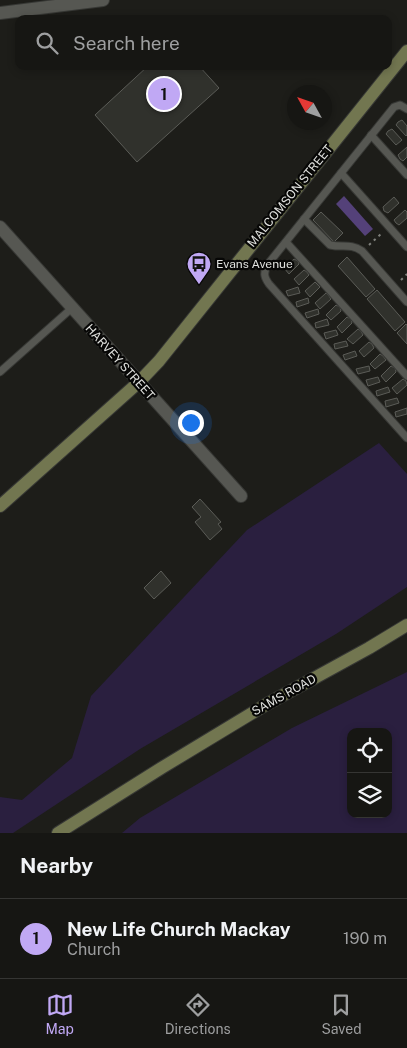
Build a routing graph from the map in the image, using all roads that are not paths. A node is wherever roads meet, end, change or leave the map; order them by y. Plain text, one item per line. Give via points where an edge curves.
1 (103, 0) edge
2 (0, 14) edge
3 (407, 51) edge
4 (392, 70) edge
5 (392, 70) edge
6 (407, 109) edge
7 (371, 135) junction
8 (341, 173) junction
9 (407, 175) edge
10 (304, 219) junction
11 (2, 232) edge
12 (286, 242) junction
13 (407, 247) edge
14 (407, 302) edge
15 (72, 308) junction
16 (0, 372) edge
17 (407, 376) edge
18 (139, 382) junction
19 (407, 438) edge
20 (241, 496) dead end
21 (0, 506) edge
22 (407, 625) edge
23 (163, 767) junction
24 (58, 833) edge
25 (72, 833) edge

1 - 2 street
3 - 5 main road, MALCOMSON STREET
4 - 18 main road, MALCOMSON STREET via 159,362
6 - 7 lane via 400,105 394,107
7 - 8 lane
7 - 9 lane
8 - 10 lane
8 - 13 lane
10 - 12 lane
10 - 14 lane via 330,245 356,247
11 - 15 street, HARVEY STREET
12 - 17 lane
12 - 19 lane via 268,264 264,278
15 - 16 lane
15 - 18 street, HARVEY STREET
18 - 20 street, HARVEY STREET
18 - 21 main road, MALCOMSON STREET
22 - 23 main road, SAMS ROAD
23 - 24 main road, SAMS ROAD
23 - 25 main road, SAMS ROAD

